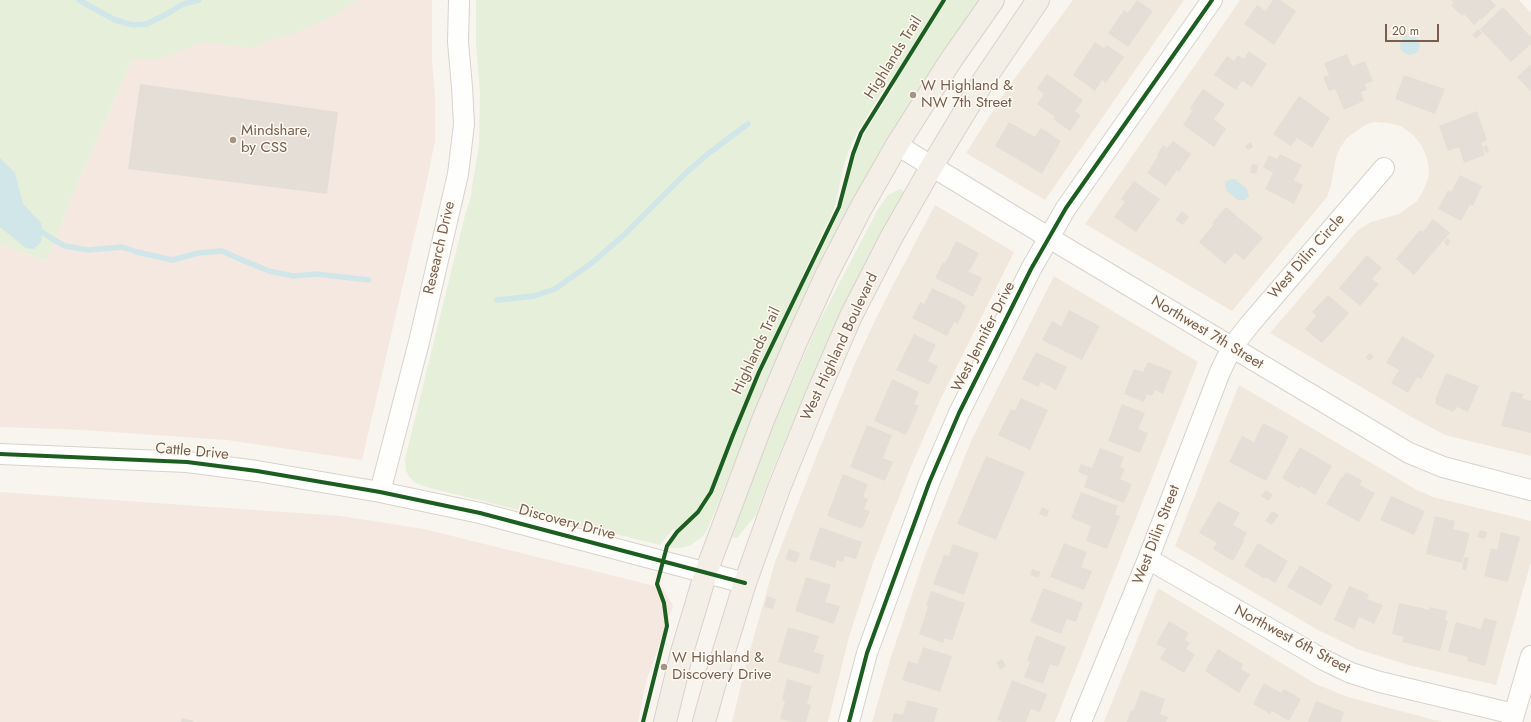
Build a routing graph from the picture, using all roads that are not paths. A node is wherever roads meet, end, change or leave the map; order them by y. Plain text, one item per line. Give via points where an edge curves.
1 (459, 0) edge
2 (994, 0) edge
3 (1038, 0) edge
4 (1212, 0) edge
5 (897, 145) junction
6 (932, 166) junction
7 (1384, 168) dead end
8 (1049, 237) junction
9 (1232, 347) junction
10 (0, 454) edge
11 (1531, 490) edge
12 (380, 492) junction
13 (1148, 560) junction
14 (706, 572) junction
15 (746, 583) junction
16 (1531, 656) edge
17 (1513, 718) edge
18 (664, 722) edge
19 (704, 722) edge
20 (849, 722) edge
21 (1081, 722) edge

1 - 12 street, Research Drive via 458,42 464,124 458,174 419,342
2 - 5 main road via 951,60
3 - 6 main road, West Highland Boulevard via 984,80
4 - 8 street, West Jennifer Drive via 1066,208
5 - 6 street, Northwest 7th Street
5 - 14 main road via 827,274 795,344 762,420
6 - 8 street, Northwest 7th Street
6 - 15 main road, West Highland Boulevard via 851,316 779,488
7 - 9 street, West Dilin Circle
8 - 9 street, Northwest 7th Street
8 - 20 street, West Jennifer Drive via 959,413 929,483 867,653
9 - 11 street, Northwest 7th Street via 1426,461
9 - 13 street, West Dilin Street
10 - 12 street, Cattle Drive via 187,462
12 - 14 street, Discovery Drive via 480,513
13 - 17 street, Northwest 6th Street via 1351,673
13 - 21 street, West Dilin Street
14 - 15 street, Discovery Drive
14 - 18 main road
15 - 19 main road, West Highland Boulevard
16 - 17 street

